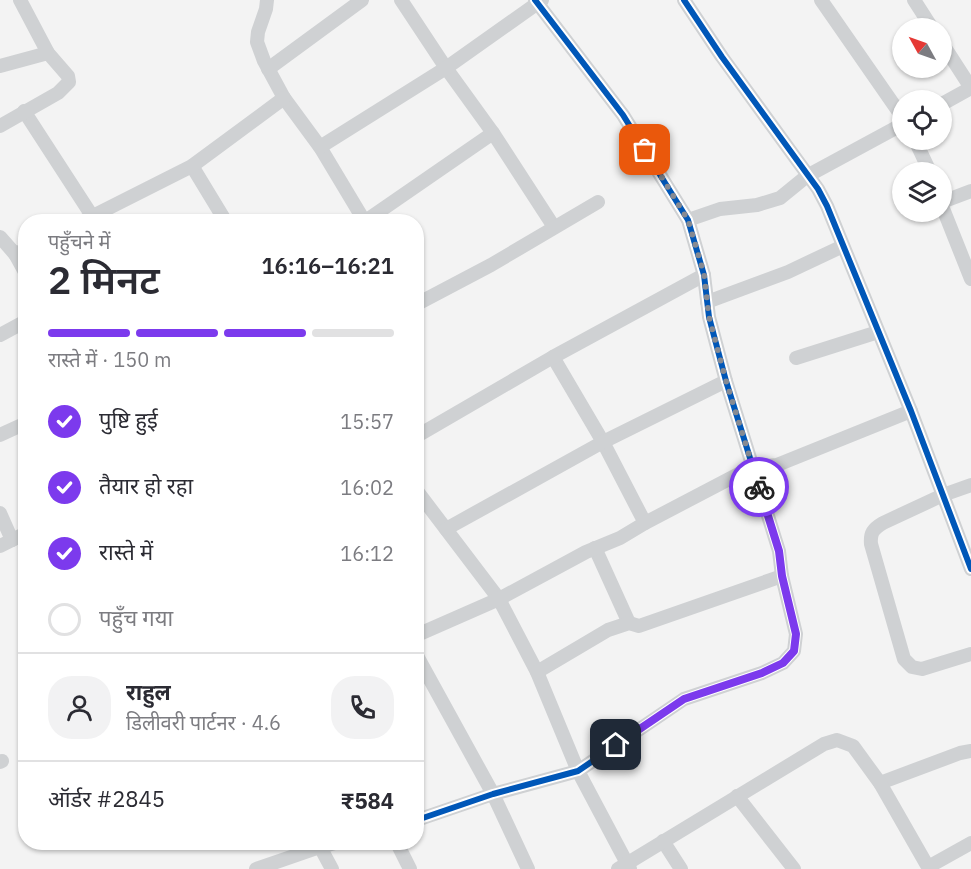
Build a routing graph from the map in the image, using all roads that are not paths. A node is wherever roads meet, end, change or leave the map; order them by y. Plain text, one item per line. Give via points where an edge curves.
1 (20, 0) edge
2 (267, 0) edge
3 (362, 0) edge
4 (401, 0) edge
5 (684, 0) edge
6 (821, 0) edge
7 (914, 0) edge
8 (538, 1) edge
9 (926, 18) edge
10 (48, 53) junction
11 (952, 59) edge
12 (0, 66) edge
13 (446, 68) junction
14 (268, 69) junction
15 (971, 88) edge
16 (284, 98) junction
17 (952, 98) edge
18 (892, 102) edge
19 (24, 111) junction
20 (0, 126) edge
21 (892, 130) edge
22 (493, 133) junction
23 (320, 147) junction
24 (192, 166) junction
25 (807, 176) junction
26 (971, 191) edge
27 (952, 200) edge
28 (598, 202) dead end
29 (86, 214) edge
30 (101, 214) edge
31 (221, 214) edge
32 (359, 214) edge
33 (376, 214) edge
34 (688, 220) junction
35 (949, 222) edge
36 (554, 227) junction
37 (0, 237) edge
38 (843, 246) junction
39 (18, 250) edge
40 (704, 274) junction
41 (971, 279) edge
42 (424, 300) edge
43 (707, 302) junction
44 (18, 325) edge
45 (878, 332) junction
46 (0, 335) edge
47 (553, 357) junction
48 (796, 358) dead end
49 (726, 381) junction
50 (911, 411) junction
51 (18, 427) edge
52 (424, 432) edge
53 (0, 435) edge
54 (603, 442) junction
55 (752, 467) junction
56 (971, 485) edge
57 (943, 495) junction
58 (424, 500) edge
59 (0, 513) edge
60 (645, 523) junction
61 (446, 529) junction
62 (6, 543) edge
63 (595, 548) junction
64 (971, 569) edge
65 (782, 576) junction
66 (499, 599) junction
67 (629, 623) junction
68 (424, 632) edge
69 (971, 654) edge
70 (424, 669) edge
71 (537, 672) junction
72 (971, 751) edge
73 (578, 771) junction
74 (880, 783) junction
75 (493, 794) junction
76 (737, 796) junction
77 (424, 818) edge
78 (663, 841) junction
79 (971, 843) edge
80 (306, 850) edge
81 (322, 850) edge
82 (400, 850) edge
83 (625, 867) edge
84 (928, 868) edge
85 (256, 869) edge
86 (332, 869) edge
87 (410, 869) edge
88 (528, 869) edge
89 (681, 869) edge
90 (794, 869) edge

1 - 10 street
2 - 14 street via 257,42
3 - 14 street
4 - 13 street
5 - 25 street
6 - 18 street
7 - 9 street
8 - 13 street
8 - 34 street via 623,115
10 - 12 street
10 - 19 street via 69,82 58,93
11 - 15 street
13 - 22 street
13 - 23 street
14 - 16 street
15 - 17 street
16 - 23 street
16 - 24 street
19 - 20 street
19 - 29 street
21 - 25 street
22 - 33 street
22 - 36 street
23 - 32 street
24 - 30 street
24 - 31 street
25 - 34 street via 780,198 720,209
25 - 38 street via 827,206
26 - 27 street
28 - 36 street
34 - 40 street
35 - 41 street
36 - 42 street
37 - 39 street
38 - 43 street via 788,272
38 - 45 street
40 - 43 street
40 - 47 street
43 - 49 street
44 - 46 street
45 - 48 street
45 - 50 street
47 - 52 street
47 - 54 street
49 - 54 street
49 - 55 street
50 - 55 street via 777,465
50 - 57 street
51 - 53 street
54 - 60 street
54 - 61 street
55 - 60 street
55 - 65 street via 779,551
56 - 57 street
57 - 64 street
57 - 69 street via 874,528 871,544 904,659 912,667 922,669
58 - 61 street
59 - 62 street
60 - 63 street
61 - 66 street
63 - 66 street
63 - 67 street
65 - 67 street via 639,626
65 - 73 street via 796,634 794,651 783,663 684,699
66 - 68 street
66 - 71 street
67 - 71 street via 608,630
70 - 75 street
71 - 73 street
72 - 74 street
73 - 75 street
73 - 83 street
74 - 76 street via 853,746 837,740
74 - 84 street
75 - 77 street
75 - 88 street
76 - 78 street
76 - 90 street
78 - 83 street
78 - 89 street
79 - 84 street
80 - 85 street
81 - 86 street
82 - 87 street

